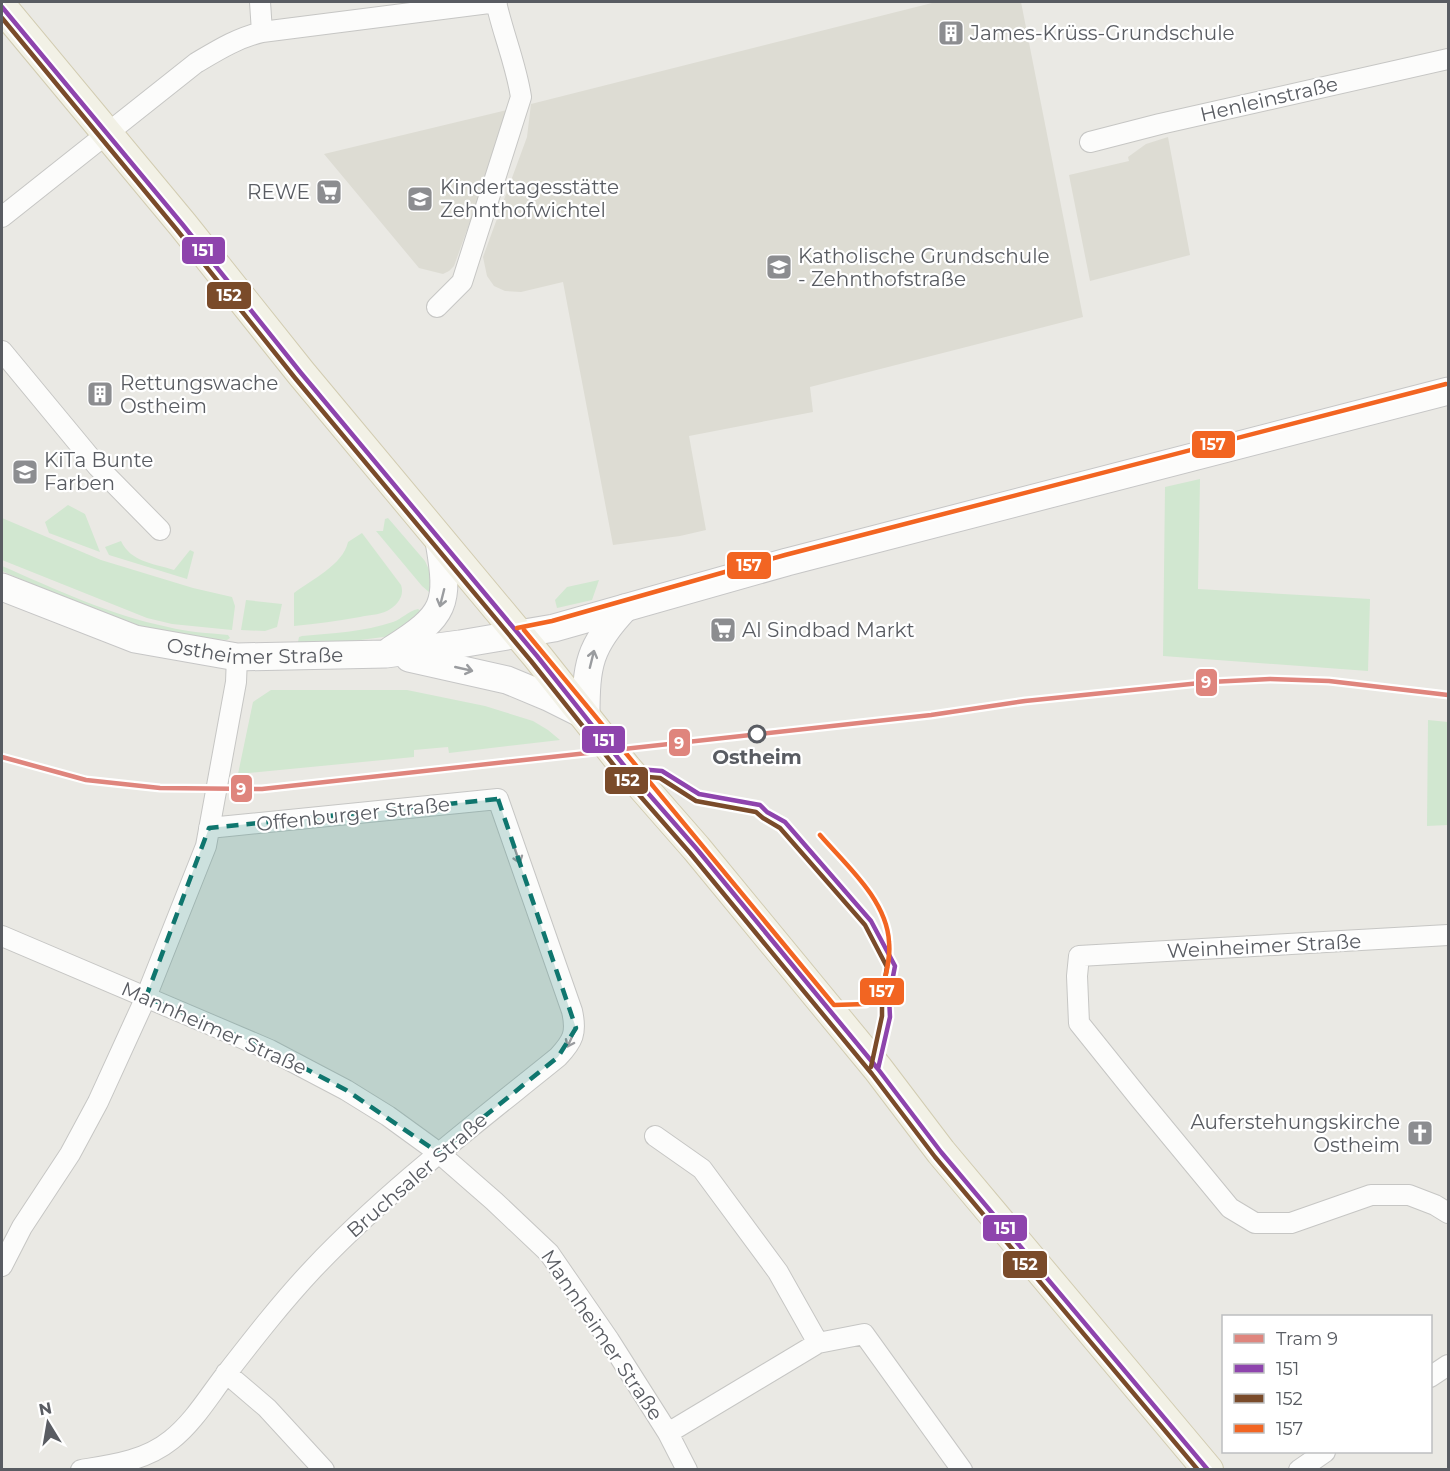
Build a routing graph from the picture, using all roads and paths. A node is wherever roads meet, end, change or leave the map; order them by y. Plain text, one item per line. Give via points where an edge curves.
1 (260, 2) edge
2 (497, 2) edge
3 (2, 7) edge
4 (262, 32) junction
5 (1449, 59) edge
6 (108, 134) junction
7 (1090, 142) dead end
8 (2, 217) edge
9 (437, 307) dead end
10 (2, 351) edge
11 (1449, 391) edge
12 (160, 530) dead end
13 (439, 541) junction
14 (2, 587) edge
15 (625, 608) junction
16 (518, 635) junction
17 (386, 654) junction
18 (237, 657) junction
19 (586, 716) junction
20 (498, 800) joint
21 (209, 828) junction
22 (1449, 935) edge
23 (2, 936) edge
24 (146, 997) junction
25 (655, 1136) dead end
26 (439, 1153) junction
27 (1449, 1213) edge
28 (2, 1266) edge
29 (818, 1343) junction
30 (1449, 1365) edge
31 (226, 1373) junction
32 (1432, 1376) edge
33 (668, 1434) junction
34 (1324, 1453) edge
35 (81, 1470) edge
36 (324, 1470) edge
37 (687, 1470) edge
38 (962, 1470) edge
39 (1208, 1470) edge
40 (1299, 1470) edge

1 - 4 street
2 - 4 street
2 - 9 street via 521,97 462,282
3 - 6 main road
4 - 6 street via 245,36 196,63
5 - 7 street, Henleinstraße
6 - 8 street
6 - 13 main road
10 - 12 street via 98,467
11 - 15 main road, Ostheimer Straße
13 - 16 main road
13 -> 17 main road via 445,576 440,607 418,633
14 - 18 main road, Ostheimer Straße via 135,639
15 - 16 main road, Ostheimer Straße
19 -> 15 main road via 592,654 606,628
16 - 17 main road, Ostheimer Straße
16 - 19 main road
17 - 18 main road, Ostheimer Straße
17 -> 19 main road via 507,680
18 - 21 street via 236,682
19 - 39 main road via 878,1069 941,1152
20 - 21 street, Offenburger Straße
20 -> 26 street, Bruchsaler Straße via 576,1028 569,1045 558,1057
21 - 24 street via 206,846
22 - 27 street, Weinheimer Straße via 1079,956 1077,976 1079,1023 1230,1208 1255,1223 1291,1223 1371,1195 1409,1195
23 - 24 street, Mannheimer Straße
24 - 26 street, Mannheimer Straße via 270,1050 388,1116
24 - 28 street via 98,1102
25 - 29 street via 702,1169 778,1272
26 - 31 street, Bruchsaler Straße via 313,1269
26 - 33 street, Mannheimer Straße via 549,1252
29 - 33 street
29 - 38 street via 864,1335
30 - 32 street
31 - 35 street, Bruchsaler Straße via 171,1440 125,1462
31 - 36 street via 267,1408
33 - 37 street, Mannheimer Straße
34 - 40 street

